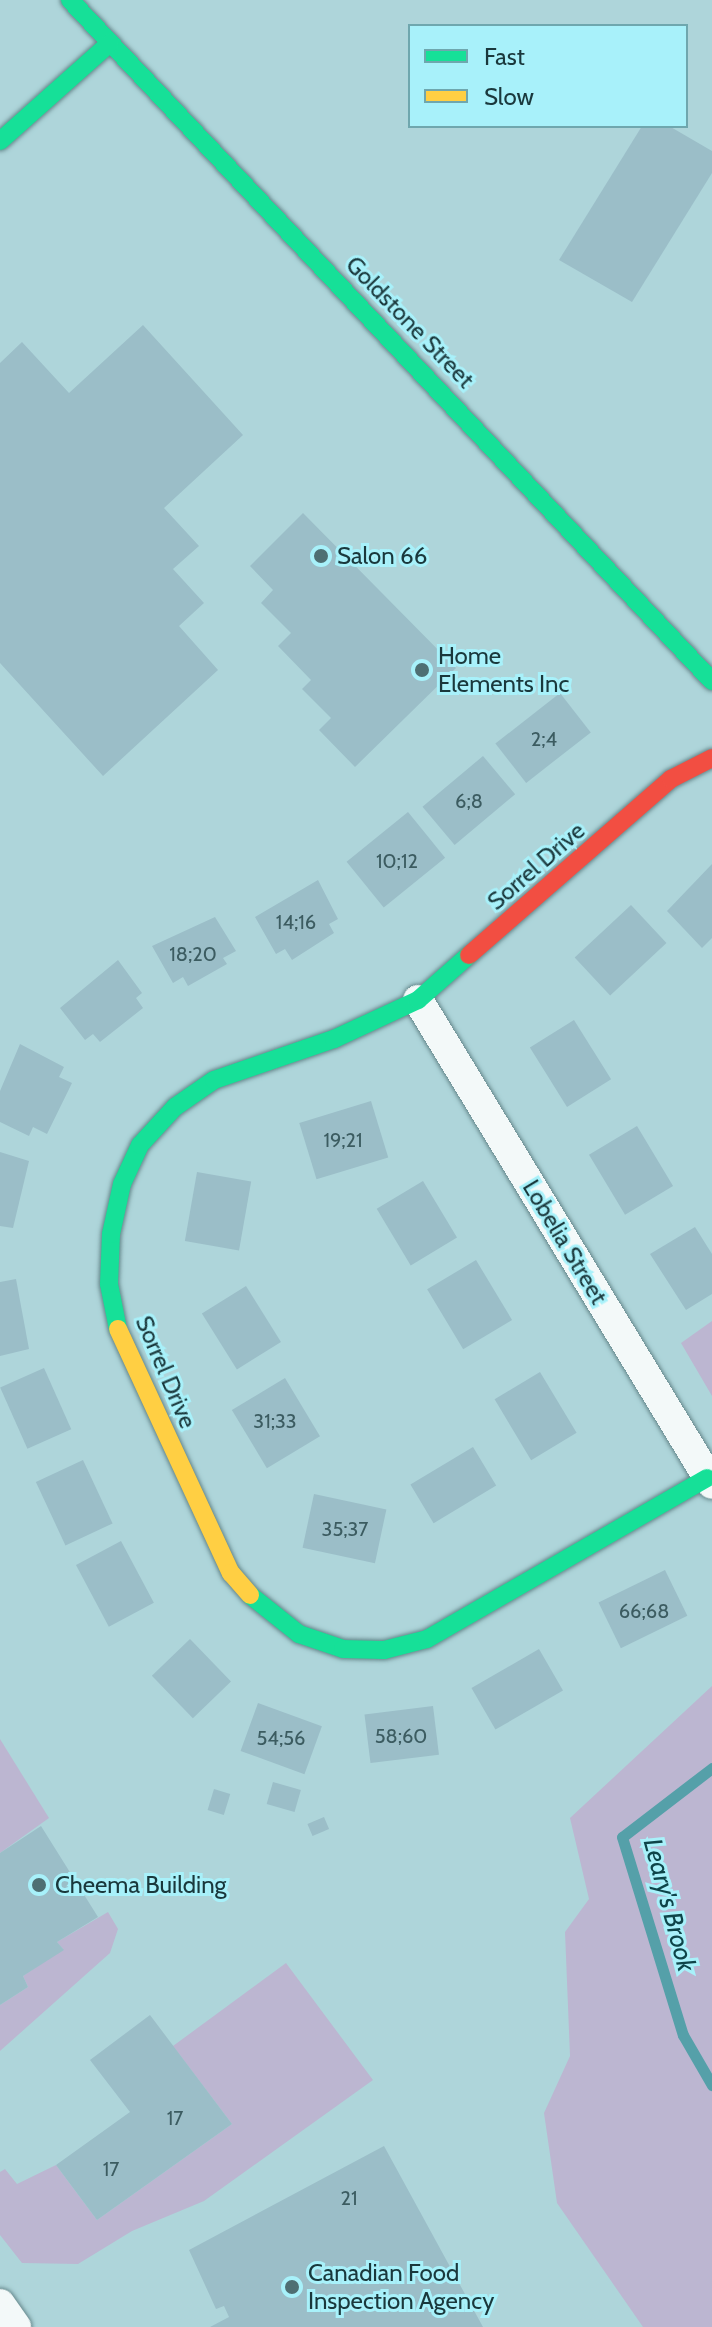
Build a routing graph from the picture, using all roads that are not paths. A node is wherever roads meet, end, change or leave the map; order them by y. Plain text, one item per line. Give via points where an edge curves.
1 (70, 0) edge
2 (110, 43) junction
3 (0, 141) edge
4 (712, 681) edge
5 (712, 758) edge
6 (418, 1000) junction
7 (709, 1481) edge
8 (0, 2304) edge
9 (16, 2327) edge

1 - 2 street, Goldstone Street
2 - 3 street
2 - 4 street, Goldstone Street
5 - 6 street, Sorrel Drive via 671,779
6 - 7 street, Lobelia Street
6 - 7 street, Sorrel Drive via 334,1039 214,1080 175,1107 140,1145 122,1184 111,1234 109,1284 120,1337 231,1573 262,1609 299,1634 343,1649 384,1650 427,1639 472,1616
8 - 9 street

